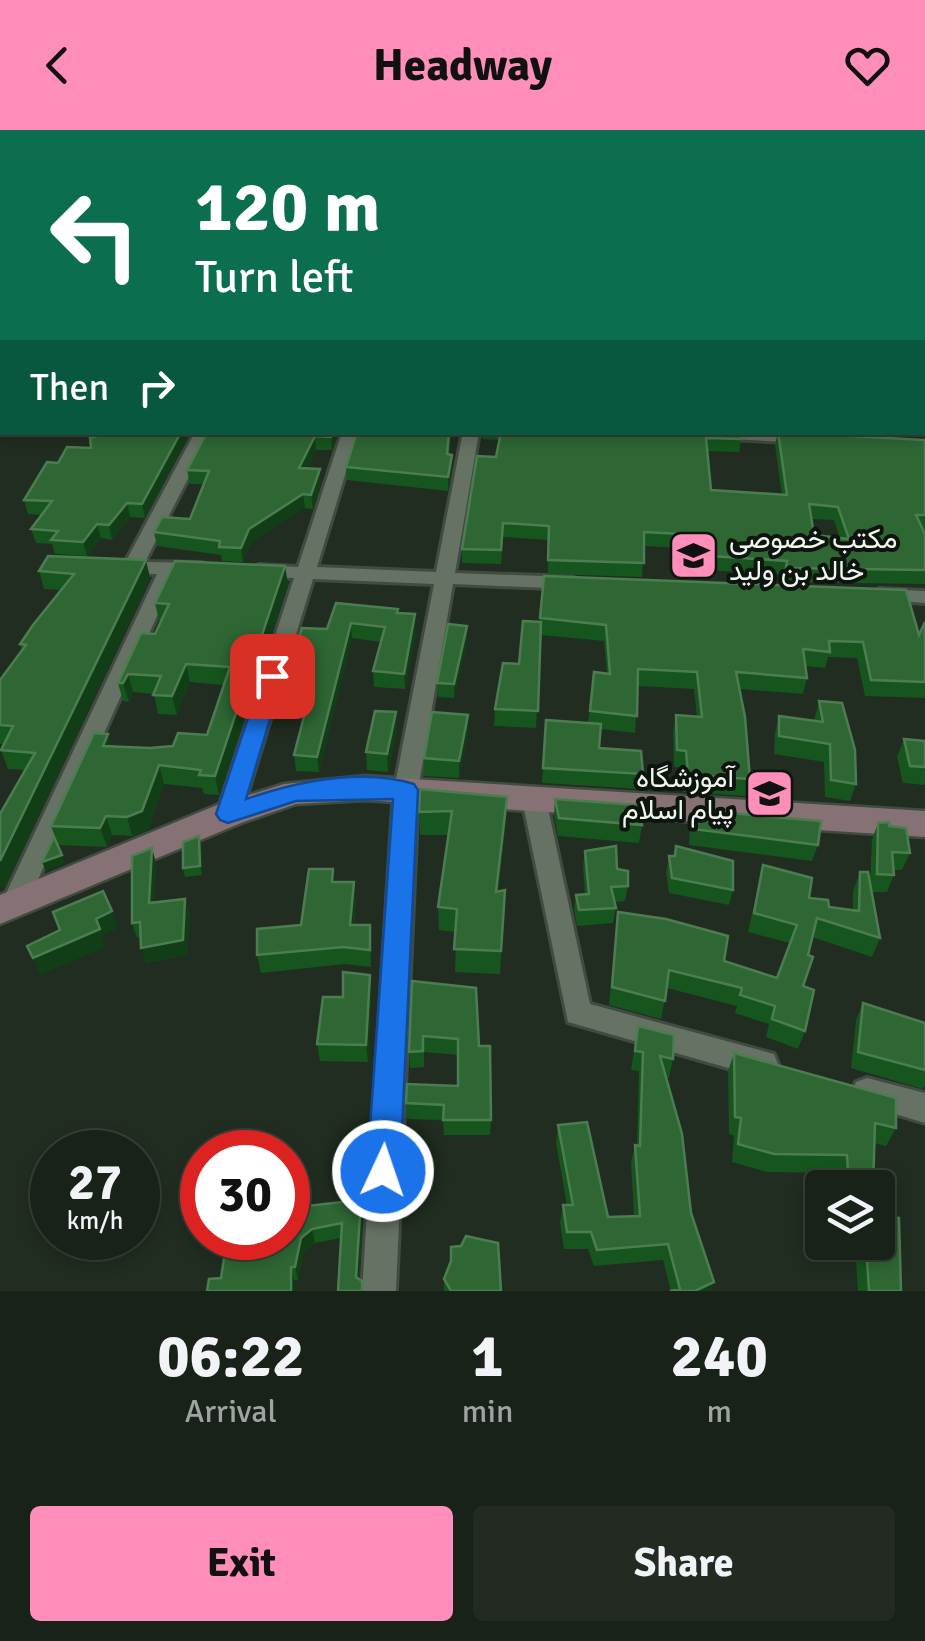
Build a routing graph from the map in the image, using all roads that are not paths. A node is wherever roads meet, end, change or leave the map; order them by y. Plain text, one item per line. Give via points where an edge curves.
1 (202, 435) edge
2 (349, 435) edge
3 (471, 435) edge
4 (743, 435) edge
5 (828, 440) edge
6 (96, 566) edge
7 (133, 567) junction
8 (169, 568) junction
9 (306, 572) junction
10 (447, 578) junction
11 (586, 584) edge
12 (865, 595) edge
13 (925, 597) edge
14 (406, 790) junction
15 (534, 799) junction
16 (228, 814) junction
17 (925, 824) edge
18 (7, 907) edge
19 (797, 1073) edge
20 (834, 1083) edge
21 (925, 1108) edge
22 (379, 1291) edge

1 - 7 street
2 - 9 street
3 - 10 street
4 - 5 street
6 - 7 street
7 - 8 street
8 - 9 street
8 - 18 street
9 - 10 street
9 - 16 street
10 - 11 street
10 - 14 street
12 - 13 street
14 - 15 street
14 - 16 street via 295,792
14 - 22 street
15 - 17 street
15 - 19 street via 578,1013
16 - 18 street
20 - 21 street

